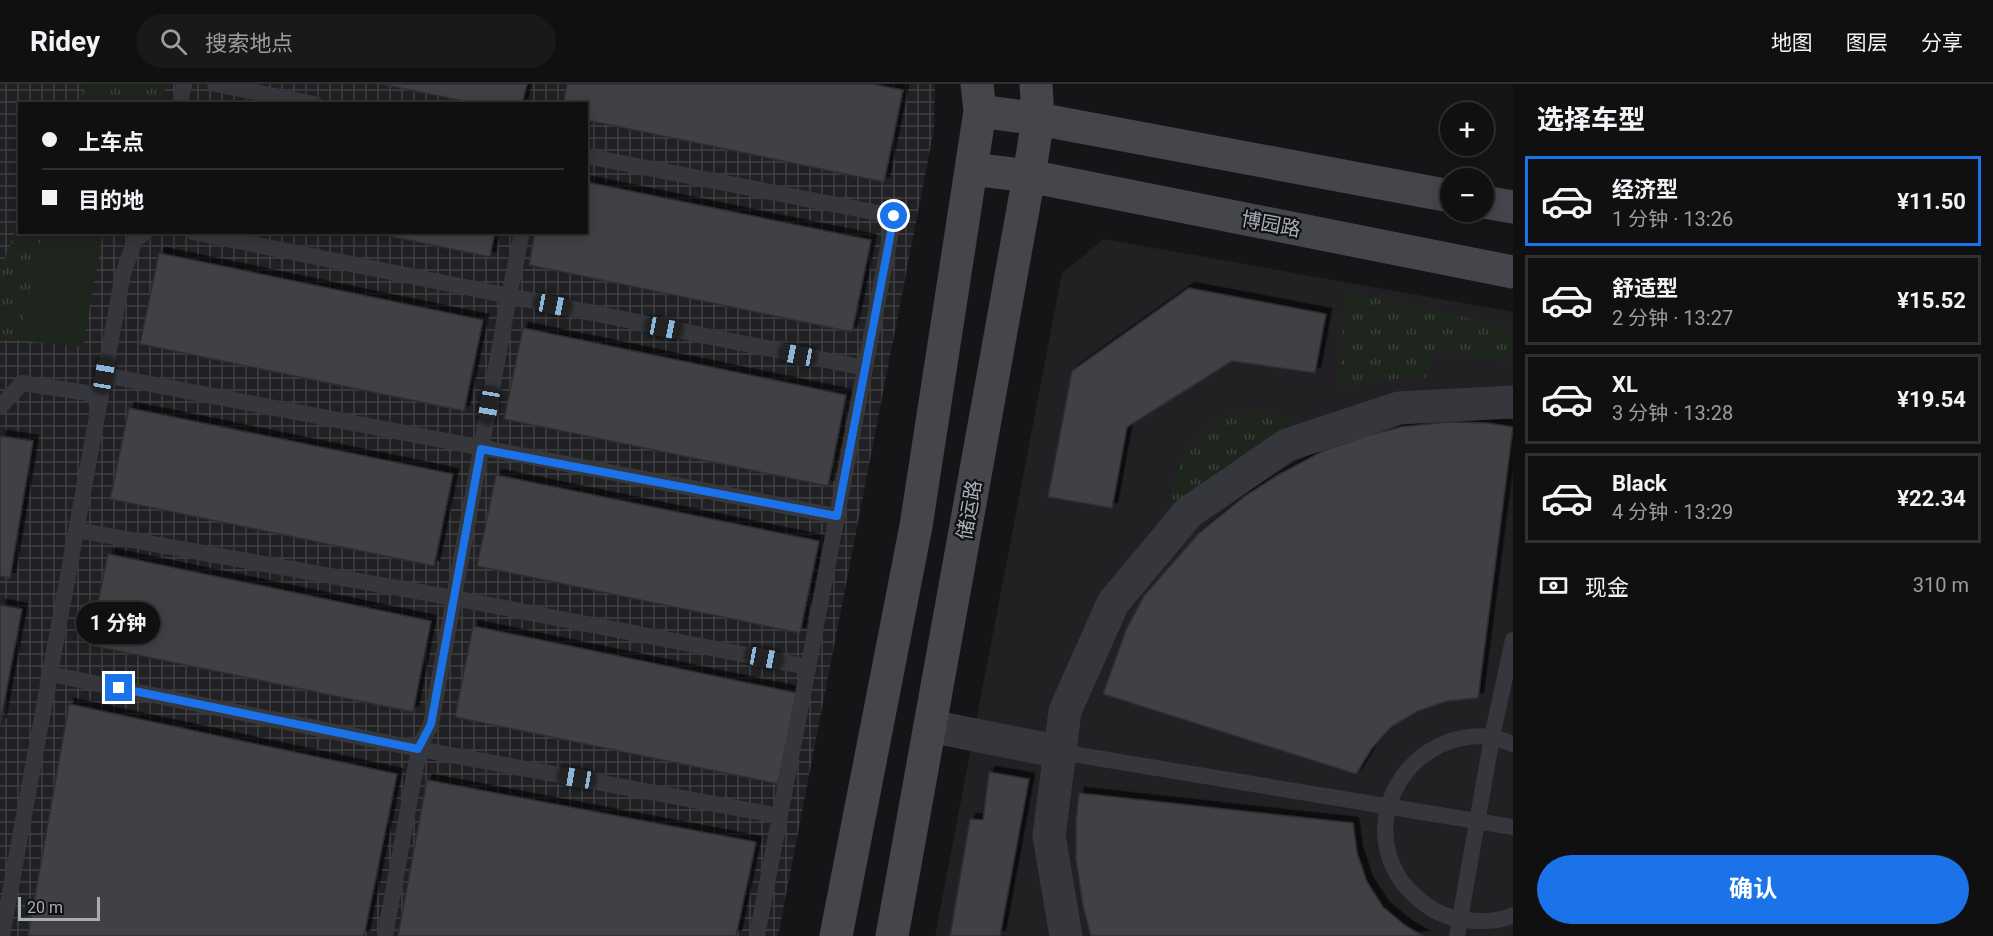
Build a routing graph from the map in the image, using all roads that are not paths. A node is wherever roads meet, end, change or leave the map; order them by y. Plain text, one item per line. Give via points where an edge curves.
1 (184, 84) edge
2 (214, 84) edge
3 (1036, 84) edge
4 (979, 98) edge
5 (180, 102) edge
6 (305, 102) edge
7 (1038, 119) junction
8 (588, 156) edge
9 (971, 169) junction
10 (1029, 176) junction
11 (1440, 194) edge
12 (1494, 204) edge
13 (1513, 207) edge
14 (143, 234) edge
15 (203, 234) edge
16 (522, 234) edge
17 (1513, 272) edge
18 (509, 296) junction
19 (865, 369) junction
20 (104, 375) junction
21 (101, 395) junction
22 (1513, 402) edge
23 (0, 407) edge
24 (481, 449) junction
25 (837, 516) junction
26 (76, 530) junction
27 (454, 598) junction
28 (1513, 640) edge
29 (808, 667) junction
30 (50, 674) junction
31 (930, 726) junction
32 (1492, 737) junction
33 (1513, 744) edge
34 (418, 749) junction
35 (1060, 753) junction
36 (1389, 806) junction
37 (780, 816) junction
38 (1478, 821) junction
39 (1513, 827) edge
40 (1513, 915) edge
41 (1460, 919) junction
42 (2, 936) edge
43 (385, 936) edge
44 (757, 936) edge
45 (836, 936) edge
46 (892, 936) edge
47 (1066, 936) edge
48 (1456, 936) edge

1 - 5 lane
2 - 6 lane
3 - 7 main road, 储运路
4 - 7 main road
4 - 9 main road
7 - 10 main road, 储运路
7 - 11 main road
8 - 19 lane via 894,216
9 - 10 main road, 博园路
9 - 45 main road via 916,526
10 - 17 main road, 博园路
10 - 31 main road, 储运路
12 - 13 main road
14 - 20 lane via 135,240 123,274
15 - 18 lane
16 - 18 lane
18 - 19 lane
18 - 24 lane
19 - 25 lane
20 - 21 lane
20 - 24 lane
21 - 23 lane via 22,383
21 - 26 lane
22 - 35 street via 1400,408 1287,445 1189,512 1113,603 1065,711
24 - 25 lane
24 - 27 lane
25 - 29 lane
26 - 27 lane
26 - 30 lane
27 - 29 lane
27 - 34 lane via 431,724
28 - 32 lane
29 - 37 lane
30 - 34 lane
30 - 42 lane
31 - 35 street
31 - 46 main road, 储运路
32 - 33 lane
32 - 36 lane via 1461,738 1432,748 1409,767 1392,792
32 - 38 lane
34 - 37 lane
34 - 43 lane
35 - 36 lane
35 - 47 street via 1049,836
36 - 38 lane
36 - 41 lane via 1385,822 1388,852 1400,880 1420,902 1447,917
37 - 44 lane
38 - 39 lane
38 - 41 lane
40 - 41 lane via 1477,922
41 - 48 lane

